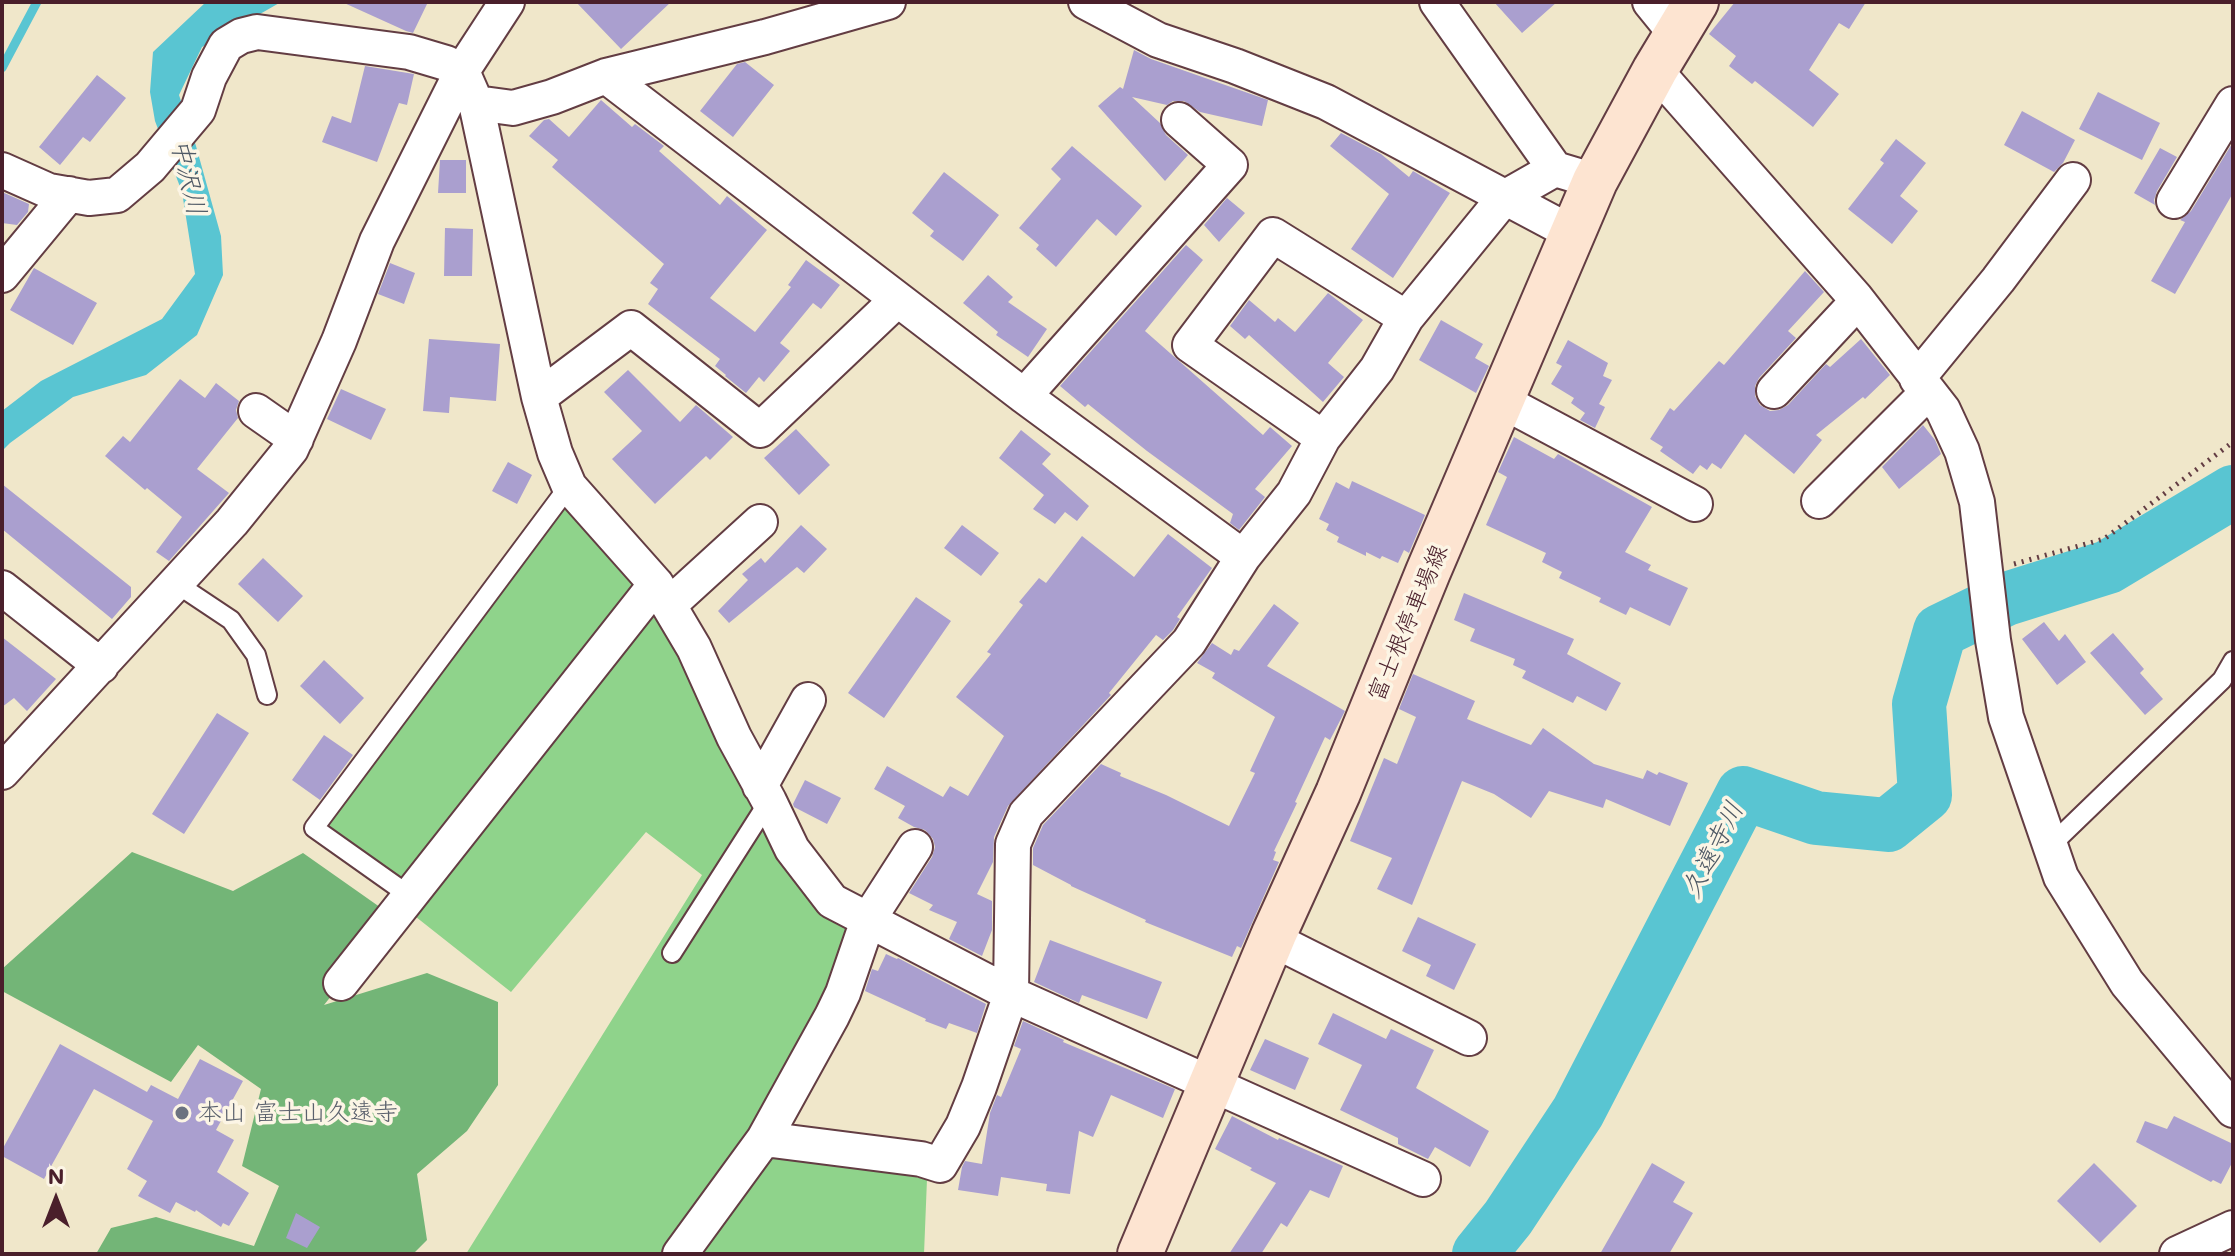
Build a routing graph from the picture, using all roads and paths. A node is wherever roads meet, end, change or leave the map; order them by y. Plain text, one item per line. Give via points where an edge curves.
1 (507, 2) edge
2 (888, 2) edge
3 (1086, 2) edge
4 (1437, 2) edge
5 (1669, 27) edge
6 (462, 71) junction
7 (606, 76) junction
8 (476, 103) junction
9 (2233, 104) edge
10 (1179, 120) dead end
11 (2, 170) edge
12 (1575, 175) junction
13 (2073, 180) dead end
14 (69, 194) junction
15 (1504, 198) junction
16 (2174, 201) dead end
17 (1574, 234) junction
18 (2, 275) edge
19 (897, 300) junction
20 (1858, 301) junction
21 (1406, 318) junction
22 (1922, 386) junction
23 (1774, 391) dead end
24 (1024, 396) junction
25 (539, 397) junction
26 (1502, 401) junction
27 (256, 411) dead end
28 (1323, 438) junction
29 (296, 439) junction
30 (2233, 442) edge
31 (569, 486) junction
32 (1819, 501) dead end
33 (1695, 504) dead end
34 (760, 522) dead end
35 (1243, 557) junction
36 (1988, 582) junction
37 (177, 584) junction
38 (2, 588) edge
39 (662, 595) junction
40 (2233, 661) edge
41 (101, 666) junction
42 (267, 695) dead end
43 (808, 700) dead end
44 (6, 759) edge
45 (764, 794) junction
46 (915, 847) dead end
47 (2049, 847) junction
48 (410, 896) junction
49 (868, 920) junction
50 (1272, 939) junction
51 (672, 953) dead end
52 (341, 983) dead end
53 (1011, 994) junction
54 (1469, 1038) dead end
55 (1211, 1085) junction
56 (2233, 1110) edge
57 (764, 1139) junction
58 (1423, 1179) dead end
59 (2233, 1228) edge
60 (680, 1254) edge
61 (1140, 1254) edge
62 (2177, 1254) edge

1 - 6 street
2 - 7 street
3 - 15 street via 1158,40 1326,102
4 - 12 street
5 - 12 main road, 富士根停車場線
5 - 20 street
6 - 8 street
6 - 14 street via 409,52 257,32 241,36 226,45 198,110 160,157 117,195
6 - 29 street via 377,241
7 - 8 street via 513,108
7 - 19 street
8 - 25 street
9 - 16 street
10 - 24 street via 1230,165
11 - 14 street
12 - 15 street
12 - 17 main road, 富士根停車場線
13 - 22 street
14 - 18 street
15 - 17 street
15 - 21 street
17 - 26 main road, 富士根停車場線
19 - 24 street
19 - 25 street via 760,430 631,328
20 - 22 street
20 - 23 street
21 - 28 street via 1377,369
21 - 28 street via 1273,235 1190,345
22 - 32 street
22 - 36 street via 1943,410 1962,451 1977,502
24 - 35 street
25 - 31 street
26 - 33 street
26 - 50 main road, 富士根停車場線
27 - 29 street
28 - 35 street via 1294,493
29 - 37 street
30 - 36 path via 2104,539
31 - 39 street
31 - 48 lane via 314,828
34 - 39 street
35 - 53 street via 1189,642 1026,814 1013,844
36 - 47 street via 2006,717
37 - 41 street
37 - 42 lane via 231,620 256,655
38 - 41 street
39 - 45 street via 694,648
39 - 48 street
40 - 47 lane via 2222,680
41 - 44 street
43 - 45 street
45 - 49 street via 792,849 832,901
45 - 51 lane
46 - 49 street
47 - 56 street via 2061,877 2127,983
48 - 52 street
49 - 53 street
49 - 57 street via 843,993
50 - 54 street
50 - 55 main road, 富士根停車場線
53 - 55 street
53 - 57 street via 963,1126 940,1165
55 - 58 street
55 - 61 main road, 富士根停車場線
57 - 60 street
59 - 62 street

